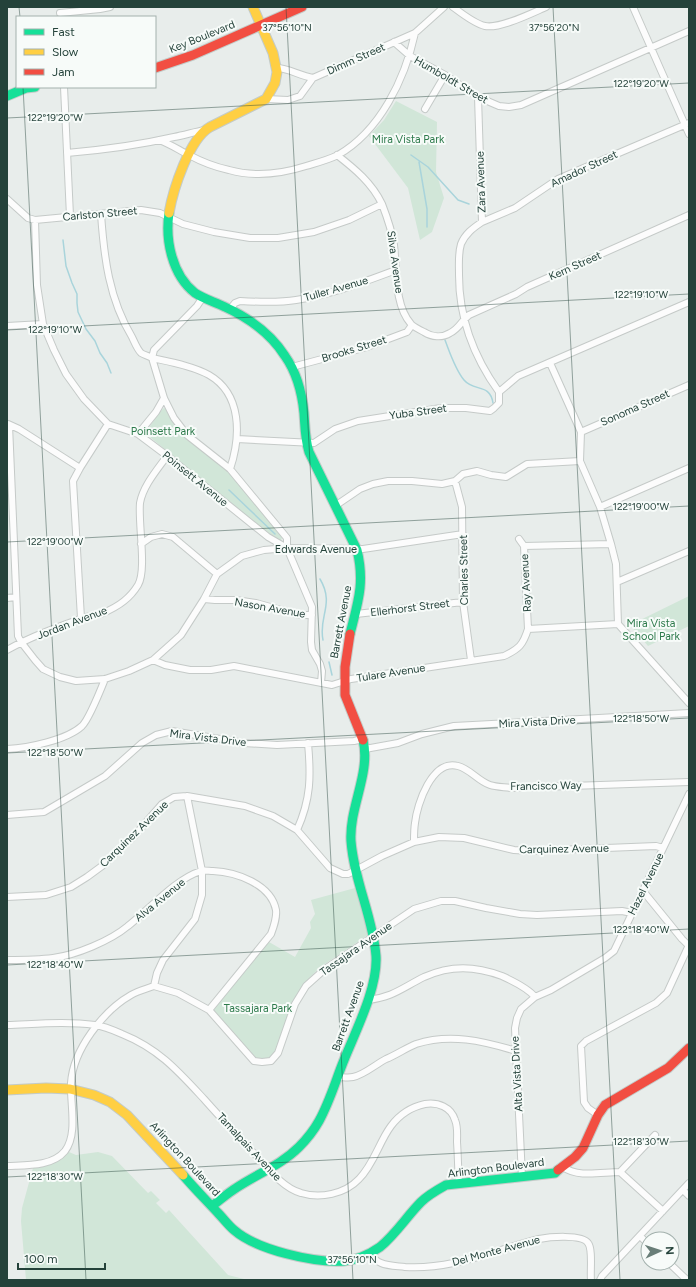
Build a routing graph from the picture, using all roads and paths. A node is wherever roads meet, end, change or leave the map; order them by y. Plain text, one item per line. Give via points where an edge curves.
1 (110, 7) edge
2 (253, 7) edge
3 (302, 7) edge
4 (444, 7) edge
5 (453, 7) edge
6 (546, 7) edge
7 (633, 7) edge
8 (59, 12) edge
9 (261, 26) junction
10 (689, 31) edge
11 (415, 33) junction
12 (394, 42) junction
13 (651, 48) junction
14 (410, 56) junction
15 (156, 68) edge
16 (277, 68) junction
17 (445, 75) junction
18 (313, 78) junction
19 (26, 88) edge
20 (64, 88) edge
21 (7, 96) edge
22 (478, 97) junction
23 (266, 99) junction
24 (425, 109) dead end
25 (687, 124) edge
26 (205, 130) junction
27 (689, 134) edge
28 (160, 140) junction
29 (67, 153) junction
30 (188, 155) junction
31 (337, 155) junction
32 (7, 199) edge
33 (382, 204) junction
34 (101, 214) junction
35 (689, 215) edge
36 (70, 216) junction
37 (168, 216) junction
38 (35, 220) junction
39 (482, 222) junction
40 (396, 270) junction
41 (203, 297) junction
42 (689, 302) edge
43 (230, 310) junction
44 (463, 319) junction
45 (43, 324) junction
46 (412, 325) junction
47 (7, 326) edge
48 (152, 358) junction
49 (550, 363) junction
50 (292, 367) junction
51 (689, 385) edge
52 (499, 392) junction
53 (164, 398) junction
54 (8, 424) edge
55 (108, 424) junction
56 (581, 432) junction
57 (138, 434) junction
58 (237, 439) junction
59 (305, 442) junction
60 (167, 456) junction
61 (580, 461) junction
62 (9, 463) edge
63 (80, 468) junction
64 (689, 468) edge
65 (230, 469) junction
66 (456, 481) junction
67 (335, 506) junction
68 (600, 507) junction
69 (10, 532) edge
70 (463, 534) junction
71 (519, 539) dead end
72 (141, 544) junction
73 (611, 544) junction
74 (524, 546) junction
75 (287, 548) junction
76 (357, 550) junction
77 (689, 551) edge
78 (217, 574) junction
79 (617, 582) junction
80 (16, 597) junction
81 (7, 598) edge
82 (204, 599) junction
83 (463, 602) junction
84 (356, 614) junction
85 (312, 615) junction
86 (81, 618) junction
87 (618, 624) junction
88 (528, 629) junction
89 (21, 642) junction
90 (7, 650) edge
91 (153, 660) junction
92 (471, 660) junction
93 (105, 679) junction
94 (344, 682) junction
95 (321, 683) junction
96 (689, 703) edge
97 (689, 713) edge
98 (363, 739) junction
99 (308, 742) junction
100 (7, 749) edge
101 (365, 749) junction
102 (689, 782) edge
103 (689, 794) edge
104 (187, 796) junction
105 (7, 815) edge
106 (298, 830) junction
107 (414, 842) junction
108 (663, 848) junction
109 (356, 870) junction
110 (202, 871) junction
111 (643, 891) junction
112 (7, 897) edge
113 (632, 913) junction
114 (374, 936) junction
115 (689, 946) edge
116 (7, 960) edge
117 (154, 986) junction
118 (551, 990) joint
119 (535, 997) junction
120 (368, 1000) junction
121 (209, 1010) junction
122 (7, 1025) edge
123 (97, 1025) junction
124 (689, 1048) edge
125 (516, 1051) junction
126 (338, 1076) junction
127 (71, 1089) junction
128 (7, 1090) edge
129 (598, 1115) junction
130 (655, 1136) dead end
131 (7, 1166) edge
132 (563, 1167) junction
133 (269, 1169) junction
134 (620, 1172) junction
135 (522, 1177) junction
136 (459, 1183) junction
137 (689, 1184) edge
138 (683, 1190) junction
139 (689, 1196) edge
140 (212, 1206) junction
141 (663, 1211) junction
142 (645, 1231) edge
143 (640, 1236) edge
144 (369, 1254) junction
145 (677, 1271) edge
146 (590, 1280) edge
147 (600, 1280) edge
148 (687, 1280) edge

1 - 8 street
2 - 9 street
3 - 9 street, Key Boulevard
4 - 11 street, Dimm Street
5 - 6 street via 485,26 506,24
7 - 13 street
9 - 15 street, Key Boulevard
9 - 16 street
10 - 13 street, Humboldt Street
11 - 12 street, Dimm Street
11 - 14 street
12 - 14 street, Humboldt Street
12 - 18 street, Dimm Street
13 - 22 street, Humboldt Street via 521,105 499,106
13 - 25 street
14 - 17 street, Humboldt Street
14 - 31 street via 390,100 378,117 361,138
16 - 18 street
16 - 23 street via 272,90
17 - 22 street, Humboldt Street
17 - 24 street
18 - 23 street, Dimm Street via 300,96 288,100
19 - 21 street
20 - 29 street
22 - 39 street, Zara Avenue
23 - 26 street, Barrett Avenue
25 - 27 street
25 - 39 street, Amador Street via 558,180 515,208
26 - 28 street
26 - 30 street, Barrett Avenue
28 - 29 street
28 - 30 street
29 - 36 street
30 - 31 street via 207,164 258,174 288,172
30 - 37 street, Barrett Avenue via 173,188
31 - 33 street, Silva Avenue via 356,169 373,187
32 - 38 street via 28,218
33 - 37 street, Carlston Street via 349,220 314,232 278,238 250,238 214,232 183,224
33 - 40 street, Silva Avenue via 394,244
34 - 36 street, Carlston Street
34 - 37 street, Carlston Street via 142,210
34 - 48 street via 104,253 118,309 141,352
35 - 44 street, Kern Street via 526,287
36 - 38 street, Carlston Street
37 - 41 street, Barrett Avenue via 172,260 179,275 191,290
38 - 45 street, Poinsett Avenue via 37,285
39 - 44 street, Zara Avenue via 469,231 461,243 458,257
40 - 43 street, Tuller Avenue via 320,296 294,300 240,301
40 - 46 street, Silva Avenue via 404,314
41 - 43 street, Barrett Avenue
41 - 48 street via 154,350
42 - 49 street, Yuba Street
43 - 50 street, Barrett Avenue via 264,331
44 - 46 street via 460,326 450,334 440,337
44 - 52 street, Zara Avenue via 476,354
45 - 47 street
45 - 55 street, Poinsett Avenue via 66,374 84,399
46 - 50 street, Brooks Street via 407,332 368,347
48 - 53 street
48 - 58 street via 208,374 222,385 232,400 237,419
49 - 52 street, Yuba Street via 518,376
49 - 56 street
50 - 59 street, Barrett Avenue via 304,407
51 - 56 street, Sonoma Street
52 - 59 street, Yuba Street via 499,403 490,411 441,408 409,412 358,421 335,429 314,443
53 - 57 street
53 - 65 street via 174,418 187,435
54 - 62 street
54 - 63 street
55 - 57 street, Poinsett Avenue
55 - 63 street
56 - 61 street
57 - 60 street, Poinsett Avenue
58 - 59 street, Yuba Street
58 - 65 street
59 - 67 street, Barrett Avenue
60 - 72 street, Jordan Avenue via 152,477 140,502
60 - 75 street, Poinsett Avenue via 268,538
61 - 66 street via 527,464 506,477 477,471 463,474
61 - 68 street
62 - 69 street
63 - 86 street via 73,481
64 - 68 street
65 - 75 street via 288,538
66 - 67 street via 442,484 388,481 373,484
66 - 70 street, Charles Street via 462,507
67 - 76 street, Barrett Avenue
68 - 73 street
69 - 80 street
70 - 76 street, Edwards Avenue
70 - 83 street, Charles Street
71 - 74 street, Ray Avenue
72 - 78 street via 151,537 162,534 173,537
72 - 86 street, Jordan Avenue via 142,574 139,584 125,600 103,613
73 - 74 street
73 - 79 street
74 - 88 street, Ray Avenue
75 - 76 street, Edwards Avenue
75 - 78 street, Edwards Avenue via 264,550 242,556
75 - 85 street via 312,608
76 - 84 street, Barrett Avenue via 362,581
77 - 79 street
78 - 82 street, Edwards Avenue
79 - 87 street
80 - 81 street
80 - 89 street via 18,636
82 - 85 street, Nason Avenue via 236,600 299,615
82 - 91 street, Edwards Avenue via 182,634
83 - 84 street, Ellerhorst Street
83 - 92 street, Charles Street
84 - 94 street, Barrett Avenue via 347,649
85 - 95 street via 312,650 322,671
86 - 89 street, Jordan Avenue
87 - 88 street
87 - 96 street
88 - 92 street, Tulare Avenue via 524,642 516,650 504,656
89 - 90 street, Jordan Avenue
89 - 93 street, Edwards Avenue via 44,669 60,677 76,681
91 - 93 street, Edwards Avenue
91 - 95 street, Tulare Avenue via 190,670 234,666
92 - 94 street, Tulare Avenue
93 - 100 street via 83,725 46,743
94 - 95 street, Tulare Avenue via 332,685
94 - 98 street, Barrett Avenue via 344,693
97 - 101 street, Mira Vista Drive via 454,726 398,743
98 - 99 street, Mira Vista Drive
98 - 101 street, Barrett Avenue
99 - 105 street, Mira Vista Drive via 276,745 244,743 172,731 156,734 105,776 44,812
99 - 106 street via 310,788
101 - 109 street, Barrett Avenue via 364,767 352,814 351,841
102 - 107 street, Francisco Way via 511,788 489,785 457,765 440,769 427,784 415,823
103 - 108 street, Hazel Avenue
104 - 106 street, Carquinez Avenue via 245,806 272,816
104 - 110 street
104 - 112 street, Carquinez Avenue via 174,797 162,804 135,835 102,866 70,888 46,895
106 - 109 street, Carquinez Avenue via 330,868 343,874
107 - 108 street, Carquinez Avenue via 439,837 464,838 514,850 531,851 656,846
107 - 109 street, Carquinez Avenue
108 - 111 street, Hazel Avenue
109 - 114 street, Barrett Avenue
110 - 116 street, Alva Avenue via 183,880 127,927 102,942 54,958
110 - 117 street via 202,895 195,919 163,960
110 - 121 street, Alva Avenue via 225,872 246,878 262,888 271,898 276,910 271,934
111 - 113 street, Hazel Avenue
111 - 115 street
113 - 114 street, Tassajara Avenue via 622,911 520,914 441,900 414,909
113 - 118 street, Hazel Avenue via 614,951
114 - 120 street, Barrett Avenue via 376,959
114 - 121 street, Tassajara Avenue via 325,969 306,986 295,1004 278,1053 271,1061 254,1061
115 - 129 street via 667,993 656,1003 582,1046 584,1102
117 - 121 street, Tassajara Avenue via 178,993
117 - 123 street via 132,995 111,1009
118 - 119 street, Alta Vista Drive
119 - 120 street via 506,978 490,972 448,969 423,978 389,996
119 - 125 street, Alta Vista Drive via 521,1009 517,1018
120 - 126 street, Barrett Avenue
122 - 123 street, Tamalpais Avenue
123 - 127 street via 76,1061
123 - 133 street, Tamalpais Avenue via 136,1040 168,1062
124 - 129 street, Arlington Boulevard via 668,1068 605,1105
125 - 126 street via 486,1042 438,1040 416,1044 357,1076
125 - 135 street, Alta Vista Drive
126 - 133 street, Barrett Avenue via 319,1121 310,1134 285,1159
127 - 128 street, Arlington Boulevard via 56,1087
127 - 131 street via 72,1134 64,1153 40,1164
127 - 140 street, Arlington Boulevard via 91,1093 109,1101 127,1115
129 - 132 street, Arlington Boulevard via 583,1148
130 - 134 street
132 - 134 street via 578,1173
132 - 135 street, Arlington Boulevard via 555,1173
133 - 136 street, Tamalpais Avenue via 288,1187 300,1193 329,1195 343,1190 359,1180 391,1126 412,1108 430,1103 446,1108 455,1120
133 - 140 street, Barrett Avenue via 236,1188
134 - 141 street
135 - 136 street, Arlington Boulevard
136 - 144 street, Arlington Boulevard via 434,1190 391,1237
137 - 138 street
138 - 139 street
138 - 141 street
140 - 144 street, Arlington Boulevard via 234,1230 264,1247 335,1262
141 - 142 street
143 - 147 street
144 - 146 street, Del Monte Avenue via 379,1263 391,1266 437,1266 457,1263 539,1239 568,1237 588,1242
145 - 148 street

